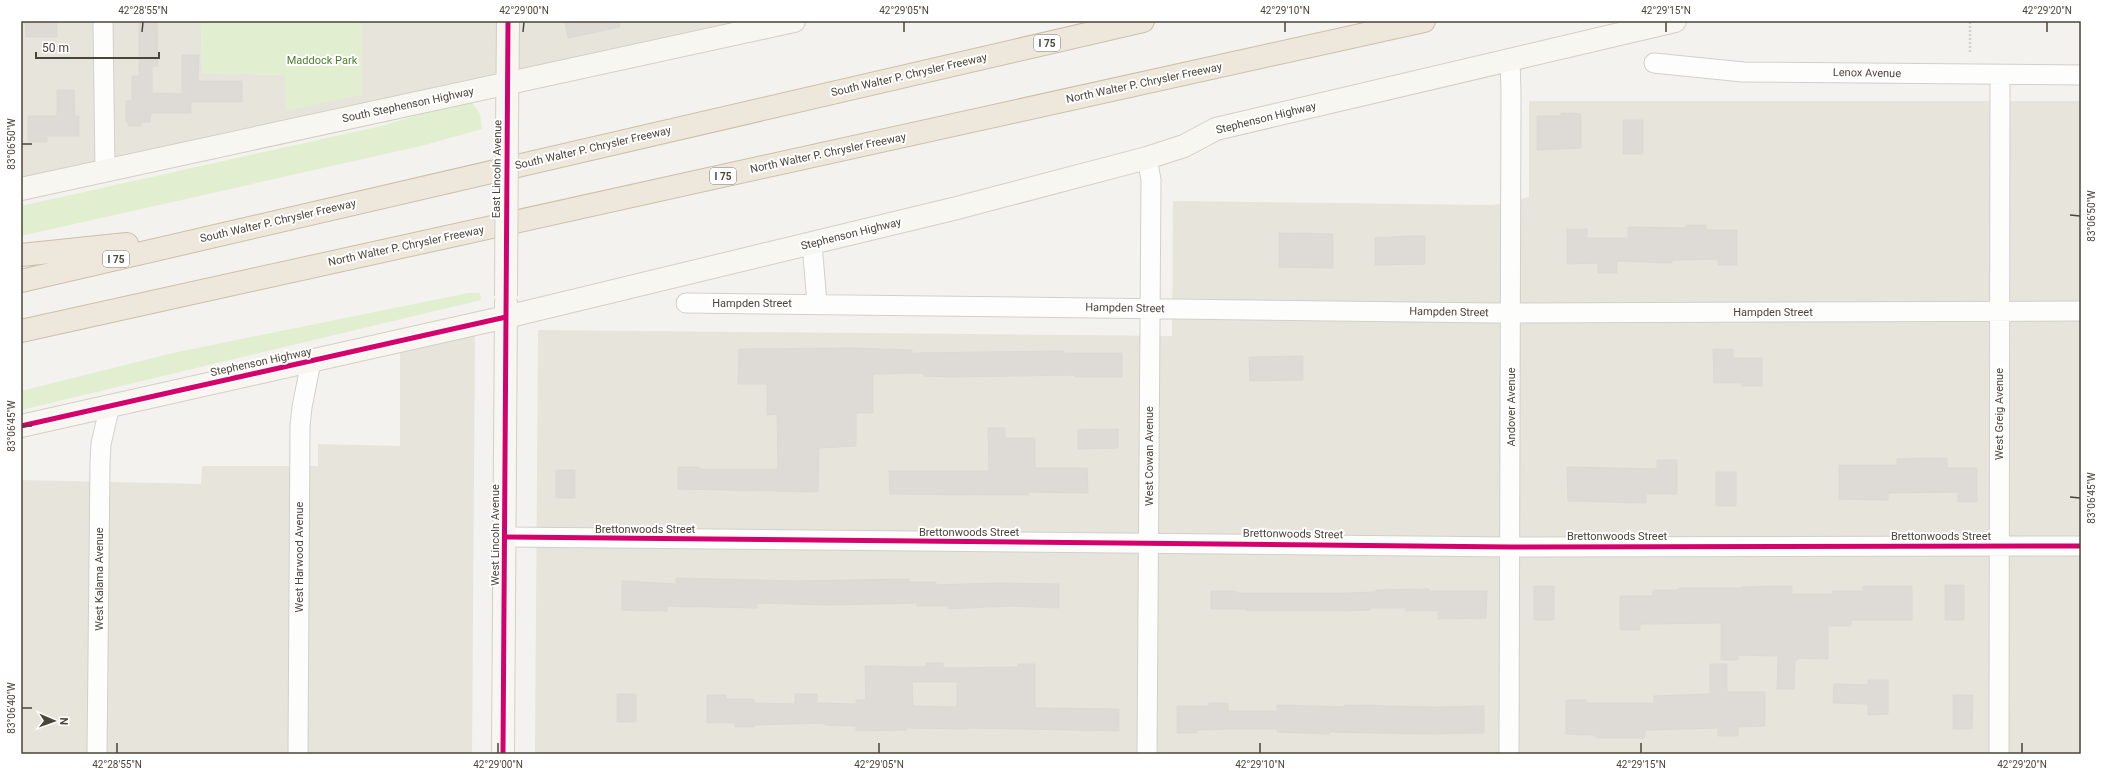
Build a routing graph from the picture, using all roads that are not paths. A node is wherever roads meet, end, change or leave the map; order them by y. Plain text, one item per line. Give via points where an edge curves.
1 (103, 21) edge
2 (508, 21) edge
3 (794, 21) edge
4 (1143, 21) edge
5 (1424, 21) edge
6 (1675, 21) edge
7 (729, 28) edge
8 (1510, 60) junction
9 (1654, 63) dead end
10 (2000, 75) junction
11 (2081, 75) edge
12 (508, 83) junction
13 (1146, 158) junction
14 (106, 170) junction
15 (21, 189) edge
16 (212, 236) junction
17 (812, 244) junction
18 (21, 255) edge
19 (21, 281) edge
20 (686, 303) dead end
21 (817, 304) junction
22 (1150, 309) junction
23 (2081, 311) edge
24 (2000, 312) junction
25 (1511, 313) junction
26 (506, 317) junction
27 (21, 331) edge
28 (311, 362) junction
29 (110, 405) junction
30 (21, 426) edge
31 (505, 537) junction
32 (1148, 543) junction
33 (1511, 546) junction
34 (1999, 546) junction
35 (2081, 546) edge
36 (98, 754) edge
37 (298, 754) edge
38 (503, 754) edge
39 (1147, 754) edge
40 (1509, 754) edge
41 (1999, 754) edge

1 - 14 street
2 - 12 main road, East Lincoln Avenue
3 - 7 main road, South Stephenson Highway
4 - 16 highway, South Walter P. Chrysler Freeway / I 75
5 - 27 highway, North Walter P. Chrysler Freeway / I 75
6 - 8 main road, Stephenson Highway
7 - 12 main road, South Stephenson Highway via 622,60
8 - 13 main road, Stephenson Highway via 1216,129 1184,146
8 - 25 street, Andover Avenue
9 - 10 street, Lenox Avenue via 1742,72
10 - 11 street, Lenox Avenue
10 - 24 street, West Greig Avenue
12 - 14 main road, South Stephenson Highway
12 - 26 main road, East Lincoln Avenue, bridge
13 - 17 main road, Stephenson Highway
13 - 22 street, West Cowan Avenue via 1151,180
14 - 15 main road, South Stephenson Highway
16 - 18 highway
16 - 19 highway, South Walter P. Chrysler Freeway / I 75
17 - 21 street
17 - 26 main road, Stephenson Highway
20 - 21 street, Hampden Street
21 - 22 street, Hampden Street
22 - 25 street, Hampden Street
22 - 32 street, West Cowan Avenue
23 - 24 street, Hampden Street
24 - 25 street, Hampden Street
24 - 34 street, West Greig Avenue
25 - 33 street, Andover Avenue
26 - 28 main road, Stephenson Highway
26 - 31 main road, West Lincoln Avenue
28 - 29 main road, Stephenson Highway
28 - 37 street, West Harwood Avenue via 300,426
29 - 30 main road, Stephenson Highway
29 - 36 street, West Kalama Avenue via 101,444 100,462
31 - 32 street, Brettonwoods Street
31 - 38 main road, West Lincoln Avenue
32 - 33 street, Brettonwoods Street
32 - 39 street, West Cowan Avenue
33 - 34 street, Brettonwoods Street
33 - 40 street, Andover Avenue
34 - 35 street, Brettonwoods Street
34 - 41 street, West Greig Avenue

